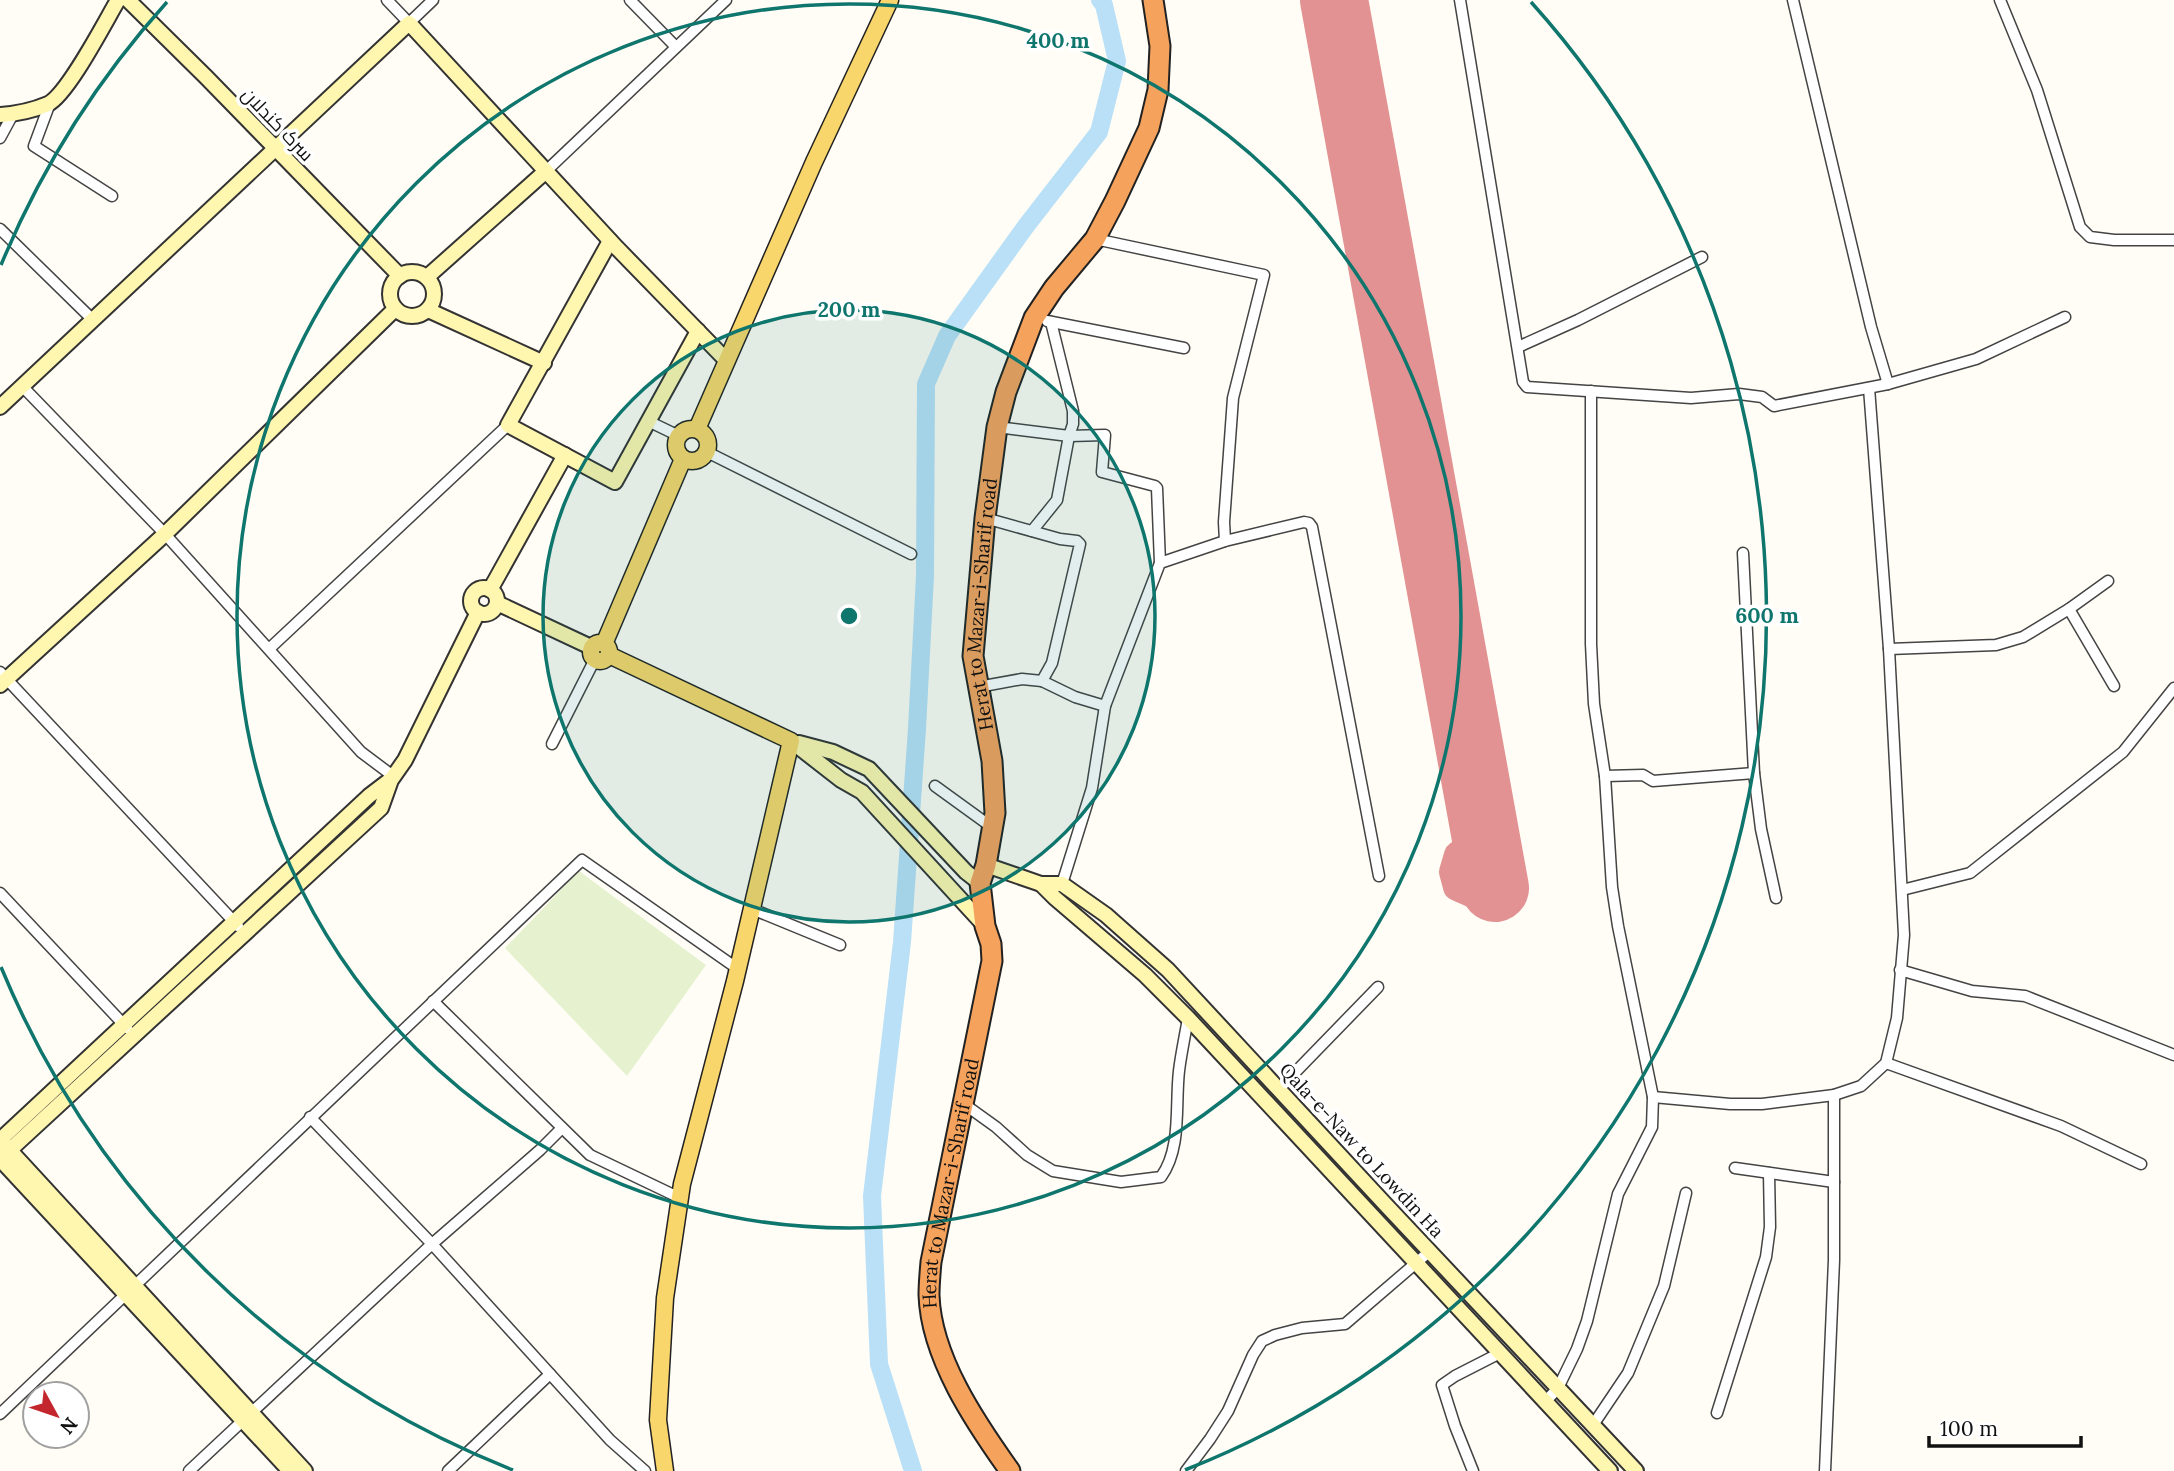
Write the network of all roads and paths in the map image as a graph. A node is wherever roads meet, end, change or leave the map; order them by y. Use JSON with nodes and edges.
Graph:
{"nodes":[{"id":1,"x":118,"y":0,"type":"edge"},
{"id":2,"x":128,"y":0,"type":"edge"},
{"id":3,"x":387,"y":0,"type":"edge"},
{"id":4,"x":433,"y":0,"type":"edge"},
{"id":5,"x":630,"y":0,"type":"edge"},
{"id":6,"x":726,"y":0,"type":"edge"},
{"id":7,"x":890,"y":0,"type":"edge"},
{"id":8,"x":1153,"y":0,"type":"edge"},
{"id":9,"x":1460,"y":0,"type":"edge"},
{"id":10,"x":1793,"y":0,"type":"edge"},
{"id":11,"x":2000,"y":0,"type":"edge"},
{"id":12,"x":409,"y":23,"type":"junction"},
{"id":13,"x":676,"y":47,"type":"junction"},
{"id":14,"x":50,"y":103,"type":"junction"},
{"id":15,"x":6,"y":114,"type":"edge"},
{"id":16,"x":0,"y":138,"type":"edge"},
{"id":17,"x":275,"y":149,"type":"junction"},
{"id":18,"x":546,"y":170,"type":"junction"},
{"id":19,"x":112,"y":196,"type":"dead end"},
{"id":20,"x":0,"y":229,"type":"edge"},
{"id":21,"x":1095,"y":239,"type":"junction"},
{"id":22,"x":2174,"y":240,"type":"edge"},
{"id":23,"x":610,"y":241,"type":"junction"},
{"id":24,"x":1702,"y":257,"type":"dead end"},
{"id":25,"x":400,"y":276,"type":"junction"},
{"id":26,"x":427,"y":277,"type":"junction"},
{"id":27,"x":396,"y":309,"type":"junction"},
{"id":28,"x":428,"y":310,"type":"junction"},
{"id":29,"x":2065,"y":317,"type":"dead end"},
{"id":30,"x":93,"y":320,"type":"junction"},
{"id":31,"x":1043,"y":320,"type":"junction"},
{"id":32,"x":698,"y":331,"type":"junction"},
{"id":33,"x":1518,"y":346,"type":"junction"},
{"id":34,"x":1184,"y":348,"type":"dead end"},
{"id":35,"x":727,"y":361,"type":"junction"},
{"id":36,"x":544,"y":363,"type":"junction"},
{"id":37,"x":1888,"y":384,"type":"junction"},
{"id":38,"x":22,"y":386,"type":"junction"},
{"id":39,"x":1869,"y":388,"type":"junction"},
{"id":40,"x":1591,"y":391,"type":"junction"},
{"id":41,"x":0,"y":407,"type":"edge"},
{"id":42,"x":648,"y":421,"type":"junction"},
{"id":43,"x":508,"y":425,"type":"junction"},
{"id":44,"x":998,"y":427,"type":"junction"},
{"id":45,"x":698,"y":429,"type":"junction"},
{"id":46,"x":678,"y":436,"type":"junction"},
{"id":47,"x":1069,"y":436,"type":"junction"},
{"id":48,"x":707,"y":452,"type":"junction"},
{"id":49,"x":565,"y":455,"type":"junction"},
{"id":50,"x":683,"y":459,"type":"junction"},
{"id":51,"x":985,"y":517,"type":"junction"},
{"id":52,"x":1032,"y":531,"type":"junction"},
{"id":53,"x":165,"y":534,"type":"junction"},
{"id":54,"x":1225,"y":541,"type":"junction"},
{"id":55,"x":1743,"y":552,"type":"dead end"},
{"id":56,"x":911,"y":554,"type":"dead end"},
{"id":57,"x":1160,"y":564,"type":"junction"},
{"id":58,"x":2108,"y":581,"type":"dead end"},
{"id":59,"x":489,"y":590,"type":"junction"},
{"id":60,"x":497,"y":603,"type":"junction"},
{"id":61,"x":2069,"y":609,"type":"junction"},
{"id":62,"x":478,"y":612,"type":"junction"},
{"id":63,"x":269,"y":649,"type":"junction"},
{"id":64,"x":1889,"y":649,"type":"junction"},
{"id":65,"x":600,"y":652,"type":"junction"},
{"id":66,"x":2,"y":679,"type":"edge"},
{"id":67,"x":1042,"y":681,"type":"junction"},
{"id":68,"x":2114,"y":686,"type":"dead end"},
{"id":69,"x":978,"y":687,"type":"junction"},
{"id":70,"x":2174,"y":688,"type":"edge"},
{"id":71,"x":1105,"y":706,"type":"junction"},
{"id":72,"x":791,"y":741,"type":"junction"},
{"id":73,"x":552,"y":744,"type":"dead end"},
{"id":74,"x":1754,"y":773,"type":"junction"},
{"id":75,"x":1605,"y":776,"type":"junction"},
{"id":76,"x":392,"y":778,"type":"junction"},
{"id":77,"x":935,"y":786,"type":"dead end"},
{"id":78,"x":993,"y":828,"type":"junction"},
{"id":79,"x":298,"y":864,"type":"junction"},
{"id":80,"x":983,"y":874,"type":"junction"},
{"id":81,"x":309,"y":876,"type":"junction"},
{"id":82,"x":1379,"y":876,"type":"dead end"},
{"id":83,"x":1041,"y":884,"type":"junction"},
{"id":84,"x":1062,"y":884,"type":"junction"},
{"id":85,"x":1902,"y":890,"type":"junction"},
{"id":86,"x":0,"y":893,"type":"edge"},
{"id":87,"x":1776,"y":898,"type":"dead end"},
{"id":88,"x":752,"y":909,"type":"junction"},
{"id":89,"x":235,"y":923,"type":"junction"},
{"id":90,"x":985,"y":926,"type":"junction"},
{"id":91,"x":246,"y":935,"type":"junction"},
{"id":92,"x":840,"y":944,"type":"dead end"},
{"id":93,"x":738,"y":969,"type":"junction"},
{"id":94,"x":1900,"y":970,"type":"junction"},
{"id":95,"x":1378,"y":987,"type":"dead end"},
{"id":96,"x":433,"y":1001,"type":"junction"},
{"id":97,"x":1188,"y":1018,"type":"junction"},
{"id":98,"x":129,"y":1030,"type":"junction"},
{"id":99,"x":1246,"y":1054,"type":"junction"},
{"id":100,"x":2174,"y":1055,"type":"edge"},
{"id":101,"x":1886,"y":1063,"type":"junction"},
{"id":102,"x":1233,"y":1065,"type":"junction"},
{"id":103,"x":1279,"y":1090,"type":"junction"},
{"id":104,"x":1834,"y":1095,"type":"junction"},
{"id":105,"x":1653,"y":1097,"type":"junction"},
{"id":106,"x":964,"y":1104,"type":"junction"},
{"id":107,"x":310,"y":1117,"type":"junction"},
{"id":108,"x":562,"y":1128,"type":"junction"},
{"id":109,"x":2,"y":1148,"type":"edge"},
{"id":110,"x":2141,"y":1164,"type":"dead end"},
{"id":111,"x":1735,"y":1168,"type":"dead end"},
{"id":112,"x":1769,"y":1173,"type":"junction"},
{"id":113,"x":1834,"y":1182,"type":"junction"},
{"id":114,"x":1686,"y":1193,"type":"dead end"},
{"id":115,"x":680,"y":1198,"type":"junction"},
{"id":116,"x":432,"y":1244,"type":"junction"},
{"id":117,"x":1430,"y":1251,"type":"junction"},
{"id":118,"x":1416,"y":1262,"type":"junction"},
{"id":119,"x":129,"y":1291,"type":"junction"},
{"id":120,"x":1500,"y":1353,"type":"junction"},
{"id":121,"x":550,"y":1374,"type":"junction"},
{"id":122,"x":1558,"y":1388,"type":"junction"},
{"id":123,"x":1546,"y":1401,"type":"junction"},
{"id":124,"x":1717,"y":1413,"type":"dead end"},
{"id":125,"x":0,"y":1414,"type":"edge"},
{"id":126,"x":247,"y":1417,"type":"junction"},
{"id":127,"x":1593,"y":1425,"type":"junction"},
{"id":128,"x":189,"y":1471,"type":"edge"},
{"id":129,"x":290,"y":1471,"type":"edge"},
{"id":130,"x":305,"y":1471,"type":"edge"},
{"id":131,"x":448,"y":1471,"type":"edge"},
{"id":132,"x":645,"y":1471,"type":"edge"},
{"id":133,"x":665,"y":1471,"type":"edge"},
{"id":134,"x":1010,"y":1471,"type":"edge"},
{"id":135,"x":1186,"y":1471,"type":"edge"},
{"id":136,"x":1473,"y":1471,"type":"edge"},
{"id":137,"x":1610,"y":1471,"type":"edge"},
{"id":138,"x":1636,"y":1471,"type":"edge"},
{"id":139,"x":1825,"y":1471,"type":"edge"}],
"edges":[{"from":1,"to":14,"type":"street"},
{"from":2,"to":17,"type":"street","name":"سرک کندلان"},
{"from":3,"to":12,"type":"street"},
{"from":4,"to":12,"type":"street"},
{"from":5,"to":13,"type":"street"},
{"from":6,"to":13,"type":"street"},
{"from":7,"to":35,"type":"main road"},
{"from":8,"to":21,"type":"highway","name":"Herat to Mazar-i-Sharif road"},
{"from":9,"to":33,"type":"street"},
{"from":10,"to":37,"type":"street"},
{"from":11,"to":22,"type":"street"},
{"from":12,"to":17,"type":"street"},
{"from":12,"to":18,"type":"street"},
{"from":13,"to":18,"type":"street"},
{"from":14,"to":15,"type":"street"},
{"from":14,"to":19,"type":"street"},
{"from":15,"to":16,"type":"street"},
{"from":17,"to":25,"type":"street","name":"سرک کندلان"},
{"from":17,"to":30,"type":"street"},
{"from":18,"to":23,"type":"street"},
{"from":18,"to":26,"type":"street"},
{"from":20,"to":30,"type":"street"},
{"from":21,"to":31,"type":"highway","name":"Herat to Mazar-i-Sharif road"},
{"from":21,"to":54,"type":"street"},
{"from":23,"to":32,"type":"street"},
{"from":23,"to":36,"type":"street"},
{"from":24,"to":33,"type":"street"},
{"from":25,"to":26,"type":"street"},
{"from":25,"to":27,"type":"street"},
{"from":26,"to":28,"type":"street"},
{"from":27,"to":28,"type":"street"},
{"from":27,"to":53,"type":"street"},
{"from":28,"to":36,"type":"street"},
{"from":29,"to":37,"type":"street"},
{"from":30,"to":38,"type":"street"},
{"from":31,"to":34,"type":"street"},
{"from":31,"to":44,"type":"highway","name":"Herat to Mazar-i-Sharif road"},
{"from":31,"to":47,"type":"street"},
{"from":32,"to":35,"type":"street"},
{"from":32,"to":42,"type":"street"},
{"from":33,"to":40,"type":"street"},
{"from":35,"to":45,"type":"main road"},
{"from":36,"to":43,"type":"street"},
{"from":37,"to":39,"type":"street"},
{"from":38,"to":41,"type":"street"},
{"from":38,"to":53,"type":"street"},
{"from":39,"to":40,"type":"street"},
{"from":39,"to":64,"type":"street"},
{"from":40,"to":75,"type":"street"},
{"from":42,"to":46,"type":"street"},
{"from":42,"to":49,"type":"street"},
{"from":43,"to":49,"type":"street"},
{"from":43,"to":63,"type":"street"},
{"from":44,"to":47,"type":"street"},
{"from":44,"to":51,"type":"highway","name":"Herat to Mazar-i-Sharif road"},
{"from":45,"to":46,"type":"main road"},
{"from":45,"to":48,"type":"main road"},
{"from":46,"to":50,"type":"main road"},
{"from":47,"to":52,"type":"street"},
{"from":47,"to":57,"type":"street"},
{"from":48,"to":50,"type":"main road"},
{"from":48,"to":56,"type":"street"},
{"from":49,"to":59,"type":"street"},
{"from":50,"to":65,"type":"main road"},
{"from":51,"to":52,"type":"street"},
{"from":51,"to":69,"type":"highway","name":"Herat to Mazar-i-Sharif road"},
{"from":52,"to":67,"type":"street"},
{"from":53,"to":63,"type":"street"},
{"from":53,"to":66,"type":"street"},
{"from":54,"to":57,"type":"street"},
{"from":54,"to":82,"type":"street"},
{"from":55,"to":74,"type":"street"},
{"from":57,"to":71,"type":"street"},
{"from":58,"to":61,"type":"street"},
{"from":59,"to":60,"type":"street"},
{"from":59,"to":62,"type":"street"},
{"from":60,"to":62,"type":"street"},
{"from":60,"to":65,"type":"street"},
{"from":61,"to":64,"type":"street"},
{"from":61,"to":68,"type":"street"},
{"from":62,"to":76,"type":"street"},
{"from":63,"to":76,"type":"street"},
{"from":64,"to":85,"type":"street"},
{"from":65,"to":72,"type":"main road"},
{"from":65,"to":73,"type":"street"},
{"from":66,"to":89,"type":"street"},
{"from":67,"to":69,"type":"street"},
{"from":67,"to":71,"type":"street"},
{"from":69,"to":78,"type":"highway","name":"Herat to Mazar-i-Sharif road"},
{"from":70,"to":85,"type":"street"},
{"from":71,"to":84,"type":"street"},
{"from":72,"to":80,"type":"street"},
{"from":72,"to":88,"type":"main road"},
{"from":72,"to":90,"type":"street"},
{"from":74,"to":75,"type":"street"},
{"from":74,"to":87,"type":"street"},
{"from":75,"to":105,"type":"street"},
{"from":76,"to":79,"type":"street"},
{"from":76,"to":81,"type":"street"},
{"from":77,"to":78,"type":"street"},
{"from":78,"to":80,"type":"highway","name":"Herat to Mazar-i-Sharif road"},
{"from":79,"to":81,"type":"street"},
{"from":79,"to":89,"type":"street"},
{"from":80,"to":83,"type":"street","name":"Qala-e-Naw to Lowdin Ha"},
{"from":80,"to":90,"type":"highway","name":"Herat to Mazar-i-Sharif road"},
{"from":81,"to":91,"type":"street"},
{"from":83,"to":84,"type":"street","name":"Qala-e-Naw to Lowdin Ha"},
{"from":83,"to":97,"type":"street","name":"Qala-e-Naw to Lowdin Ha"},
{"from":84,"to":99,"type":"street","name":"Qala-e-Naw to Lowdin Ha"},
{"from":85,"to":94,"type":"street"},
{"from":86,"to":98,"type":"street"},
{"from":88,"to":92,"type":"street"},
{"from":88,"to":93,"type":"main road"},
{"from":89,"to":91,"type":"street"},
{"from":89,"to":98,"type":"street"},
{"from":90,"to":106,"type":"highway","name":"Herat to Mazar-i-Sharif road"},
{"from":91,"to":98,"type":"street"},
{"from":93,"to":96,"type":"street"},
{"from":93,"to":115,"type":"main road"},
{"from":94,"to":100,"type":"street"},
{"from":94,"to":101,"type":"street"},
{"from":95,"to":103,"type":"street"},
{"from":96,"to":107,"type":"street"},
{"from":96,"to":108,"type":"street"},
{"from":97,"to":102,"type":"street","name":"Qala-e-Naw to Lowdin Ha"},
{"from":97,"to":106,"type":"street"},
{"from":98,"to":109,"type":"street"},
{"from":99,"to":102,"type":"street"},
{"from":99,"to":103,"type":"street","name":"Qala-e-Naw to Lowdin Ha"},
{"from":101,"to":104,"type":"street"},
{"from":101,"to":110,"type":"street"},
{"from":102,"to":118,"type":"street","name":"Qala-e-Naw to Lowdin Ha"},
{"from":103,"to":117,"type":"street","name":"Qala-e-Naw to Lowdin Ha"},
{"from":104,"to":105,"type":"street"},
{"from":104,"to":113,"type":"street"},
{"from":105,"to":122,"type":"street"},
{"from":106,"to":134,"type":"highway","name":"Herat to Mazar-i-Sharif road"},
{"from":107,"to":116,"type":"street"},
{"from":107,"to":119,"type":"street"},
{"from":108,"to":115,"type":"street"},
{"from":108,"to":116,"type":"street"},
{"from":109,"to":119,"type":"street"},
{"from":111,"to":112,"type":"street"},
{"from":112,"to":113,"type":"street"},
{"from":112,"to":124,"type":"street"},
{"from":113,"to":139,"type":"street"},
{"from":114,"to":127,"type":"street"},
{"from":115,"to":133,"type":"main road"},
{"from":116,"to":121,"type":"street"},
{"from":116,"to":126,"type":"street"},
{"from":117,"to":118,"type":"street"},
{"from":117,"to":122,"type":"street","name":"Qala-e-Naw to Lowdin Ha"},
{"from":118,"to":120,"type":"street","name":"Qala-e-Naw to Lowdin Ha"},
{"from":118,"to":135,"type":"street"},
{"from":119,"to":125,"type":"street"},
{"from":119,"to":126,"type":"street"},
{"from":120,"to":123,"type":"street","name":"Qala-e-Naw to Lowdin Ha"},
{"from":120,"to":136,"type":"street"},
{"from":121,"to":131,"type":"street"},
{"from":121,"to":132,"type":"street"},
{"from":122,"to":123,"type":"street"},
{"from":122,"to":127,"type":"street","name":"Qala-e-Naw to Lowdin Ha"},
{"from":123,"to":137,"type":"street","name":"Qala-e-Naw to Lowdin Ha"},
{"from":126,"to":128,"type":"street"},
{"from":126,"to":129,"type":"street"},
{"from":126,"to":130,"type":"street"},
{"from":127,"to":138,"type":"street","name":"Qala-e-Naw to Lowdin Ha"}]}
